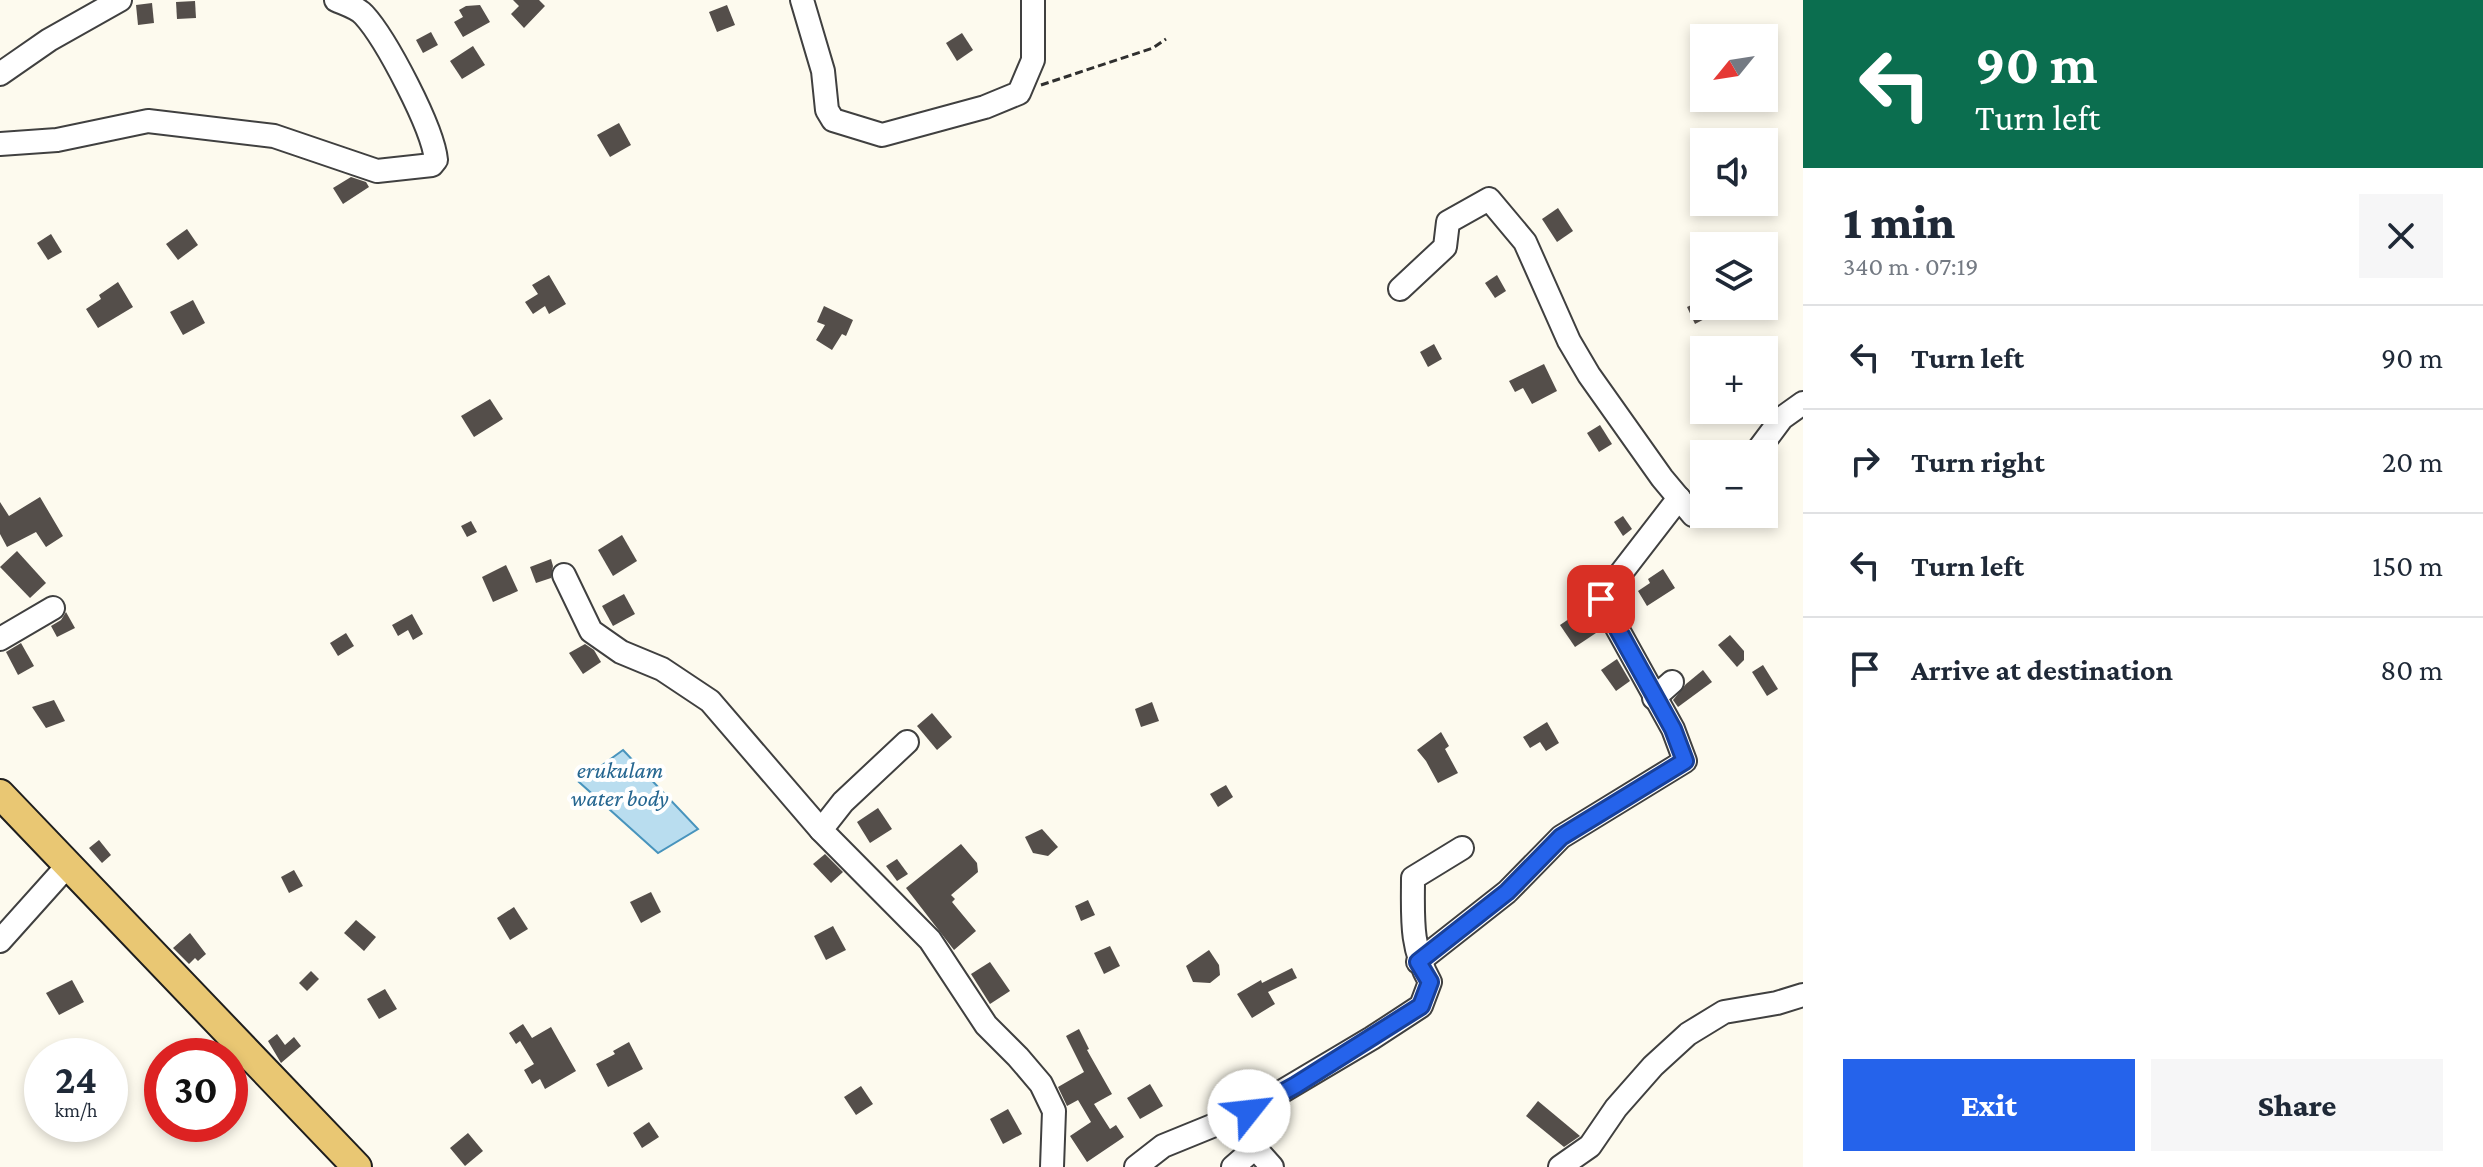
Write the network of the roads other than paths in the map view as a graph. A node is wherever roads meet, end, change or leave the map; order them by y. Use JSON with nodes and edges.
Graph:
{"nodes":[{"id":1,"x":120,"y":0,"type":"edge"},
{"id":2,"x":336,"y":0,"type":"edge"},
{"id":3,"x":802,"y":0,"type":"edge"},
{"id":4,"x":1033,"y":0,"type":"edge"},
{"id":5,"x":0,"y":74,"type":"edge"},
{"id":6,"x":0,"y":144,"type":"edge"},
{"id":7,"x":1400,"y":289,"type":"dead end"},
{"id":8,"x":1803,"y":403,"type":"edge"},
{"id":9,"x":1766,"y":440,"type":"edge"},
{"id":10,"x":1679,"y":498,"type":"junction"},
{"id":11,"x":1690,"y":511,"type":"edge"},
{"id":12,"x":564,"y":575,"type":"dead end"},
{"id":13,"x":53,"y":608,"type":"dead end"},
{"id":14,"x":0,"y":639,"type":"edge"},
{"id":15,"x":1672,"y":682,"type":"dead end"},
{"id":16,"x":1654,"y":698,"type":"junction"},
{"id":17,"x":907,"y":742,"type":"dead end"},
{"id":18,"x":0,"y":794,"type":"edge"},
{"id":19,"x":821,"y":830,"type":"junction"},
{"id":20,"x":1462,"y":848,"type":"dead end"},
{"id":21,"x":69,"y":864,"type":"junction"},
{"id":22,"x":0,"y":941,"type":"edge"},
{"id":23,"x":1418,"y":962,"type":"junction"},
{"id":24,"x":1803,"y":995,"type":"edge"},
{"id":25,"x":357,"y":1167,"type":"edge"},
{"id":26,"x":1052,"y":1167,"type":"edge"},
{"id":27,"x":1136,"y":1167,"type":"edge"},
{"id":28,"x":1233,"y":1167,"type":"edge"},
{"id":29,"x":1272,"y":1167,"type":"edge"},
{"id":30,"x":1560,"y":1167,"type":"edge"}],
"edges":[{"from":1,"to":5,"type":"street"},
{"from":2,"to":6,"type":"street"},
{"from":3,"to":4,"type":"street"},
{"from":7,"to":10,"type":"street"},
{"from":8,"to":9,"type":"street"},
{"from":10,"to":11,"type":"street"},
{"from":10,"to":16,"type":"street"},
{"from":12,"to":19,"type":"street"},
{"from":13,"to":14,"type":"street"},
{"from":15,"to":16,"type":"street"},
{"from":16,"to":23,"type":"street"},
{"from":17,"to":19,"type":"street"},
{"from":18,"to":21,"type":"main road"},
{"from":19,"to":26,"type":"street"},
{"from":20,"to":23,"type":"street"},
{"from":21,"to":22,"type":"street"},
{"from":21,"to":25,"type":"main road"},
{"from":23,"to":27,"type":"street"},
{"from":24,"to":30,"type":"street"},
{"from":28,"to":29,"type":"street"}]}
